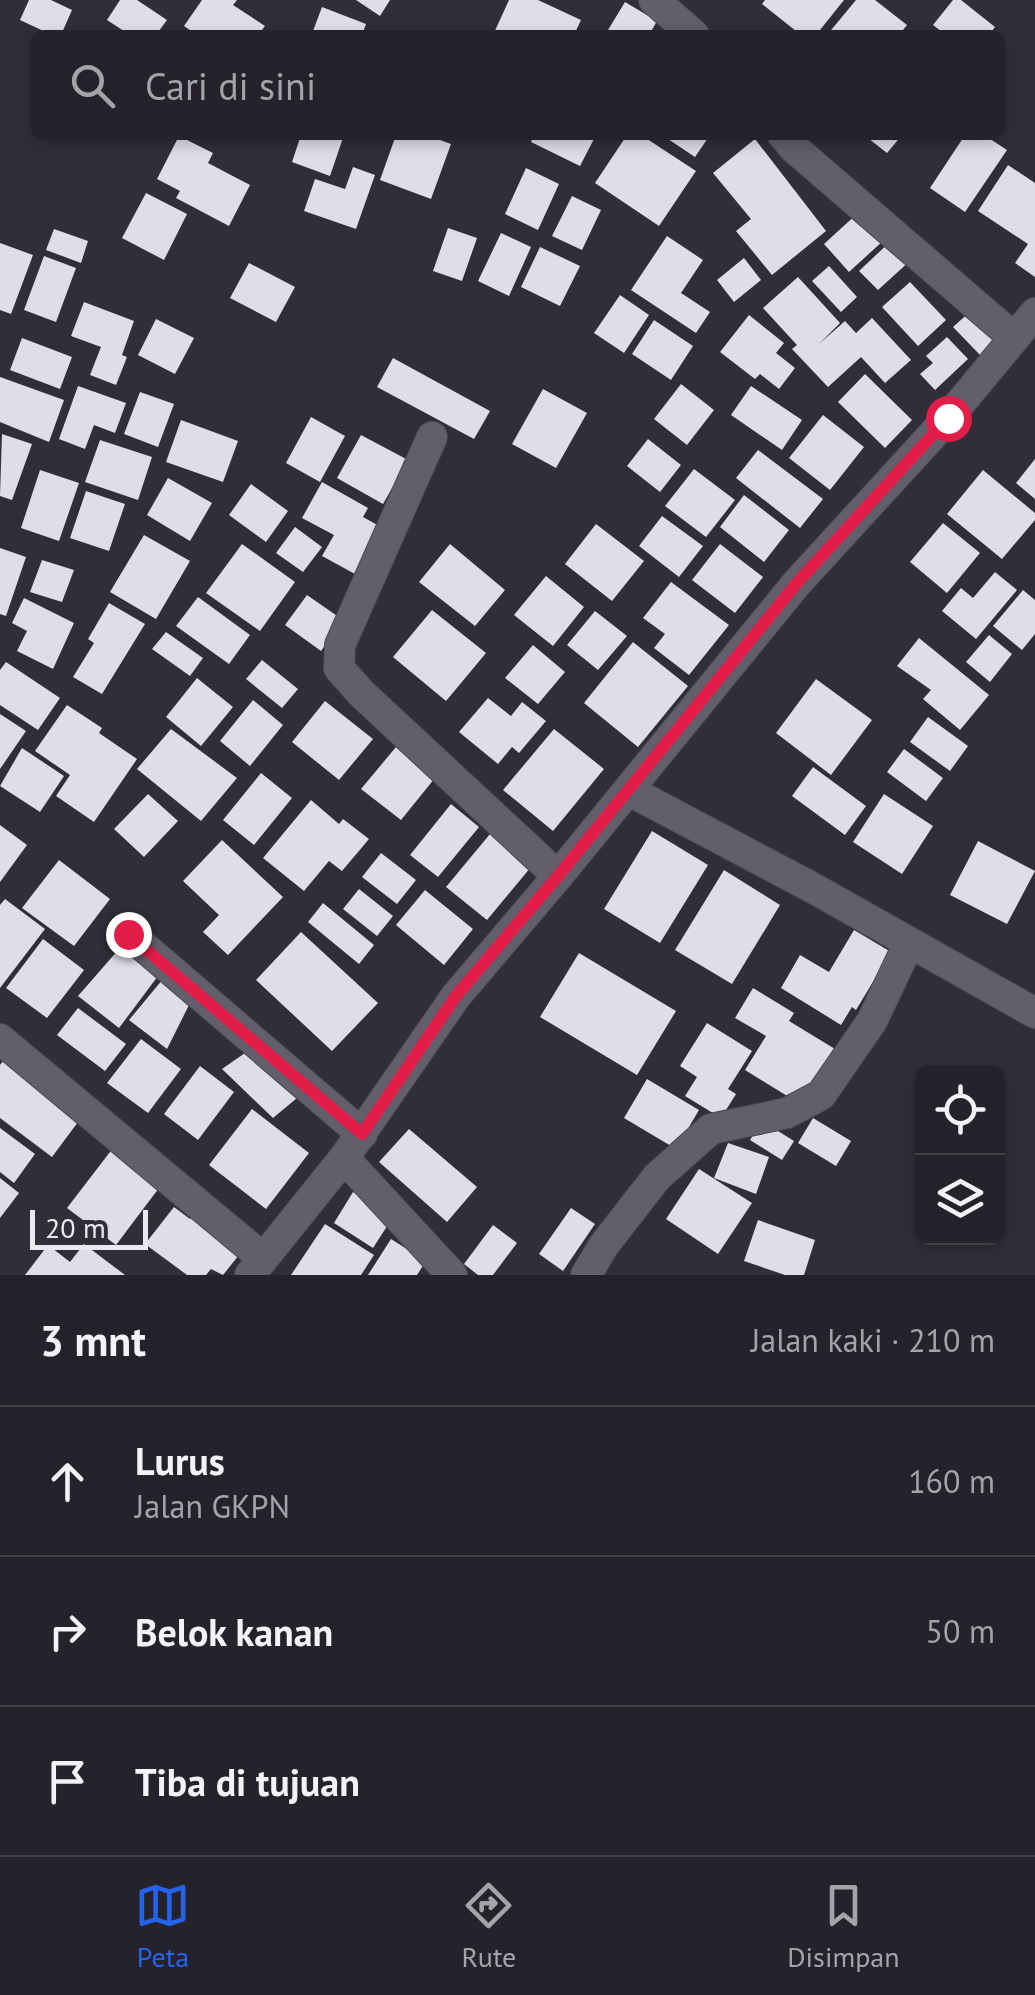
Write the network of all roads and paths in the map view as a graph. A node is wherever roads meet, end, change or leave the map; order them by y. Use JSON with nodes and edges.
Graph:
{"nodes":[{"id":1,"x":654,"y":0,"type":"edge"},
{"id":2,"x":688,"y":30,"type":"edge"},
{"id":3,"x":789,"y":140,"type":"edge"},
{"id":4,"x":1035,"y":313,"type":"edge"},
{"id":5,"x":1013,"y":337,"type":"junction"},
{"id":6,"x":432,"y":438,"type":"dead end"},
{"id":7,"x":628,"y":790,"type":"junction"},
{"id":8,"x":558,"y":876,"type":"junction"},
{"id":9,"x":128,"y":934,"type":"dead end"},
{"id":10,"x":909,"y":943,"type":"junction"},
{"id":11,"x":1035,"y":1013,"type":"edge"},
{"id":12,"x":0,"y":1040,"type":"edge"},
{"id":13,"x":353,"y":1146,"type":"junction"},
{"id":14,"x":256,"y":1266,"type":"edge"},
{"id":15,"x":452,"y":1275,"type":"edge"},
{"id":16,"x":586,"y":1275,"type":"edge"}],
"edges":[{"from":1,"to":2,"type":"street"},
{"from":3,"to":5,"type":"street"},
{"from":4,"to":5,"type":"street"},
{"from":5,"to":7,"type":"street"},
{"from":6,"to":8,"type":"street"},
{"from":7,"to":8,"type":"street"},
{"from":7,"to":10,"type":"street"},
{"from":8,"to":13,"type":"street"},
{"from":9,"to":13,"type":"street"},
{"from":10,"to":11,"type":"street"},
{"from":10,"to":16,"type":"street"},
{"from":12,"to":14,"type":"street"},
{"from":13,"to":14,"type":"street"},
{"from":13,"to":15,"type":"street"}]}
